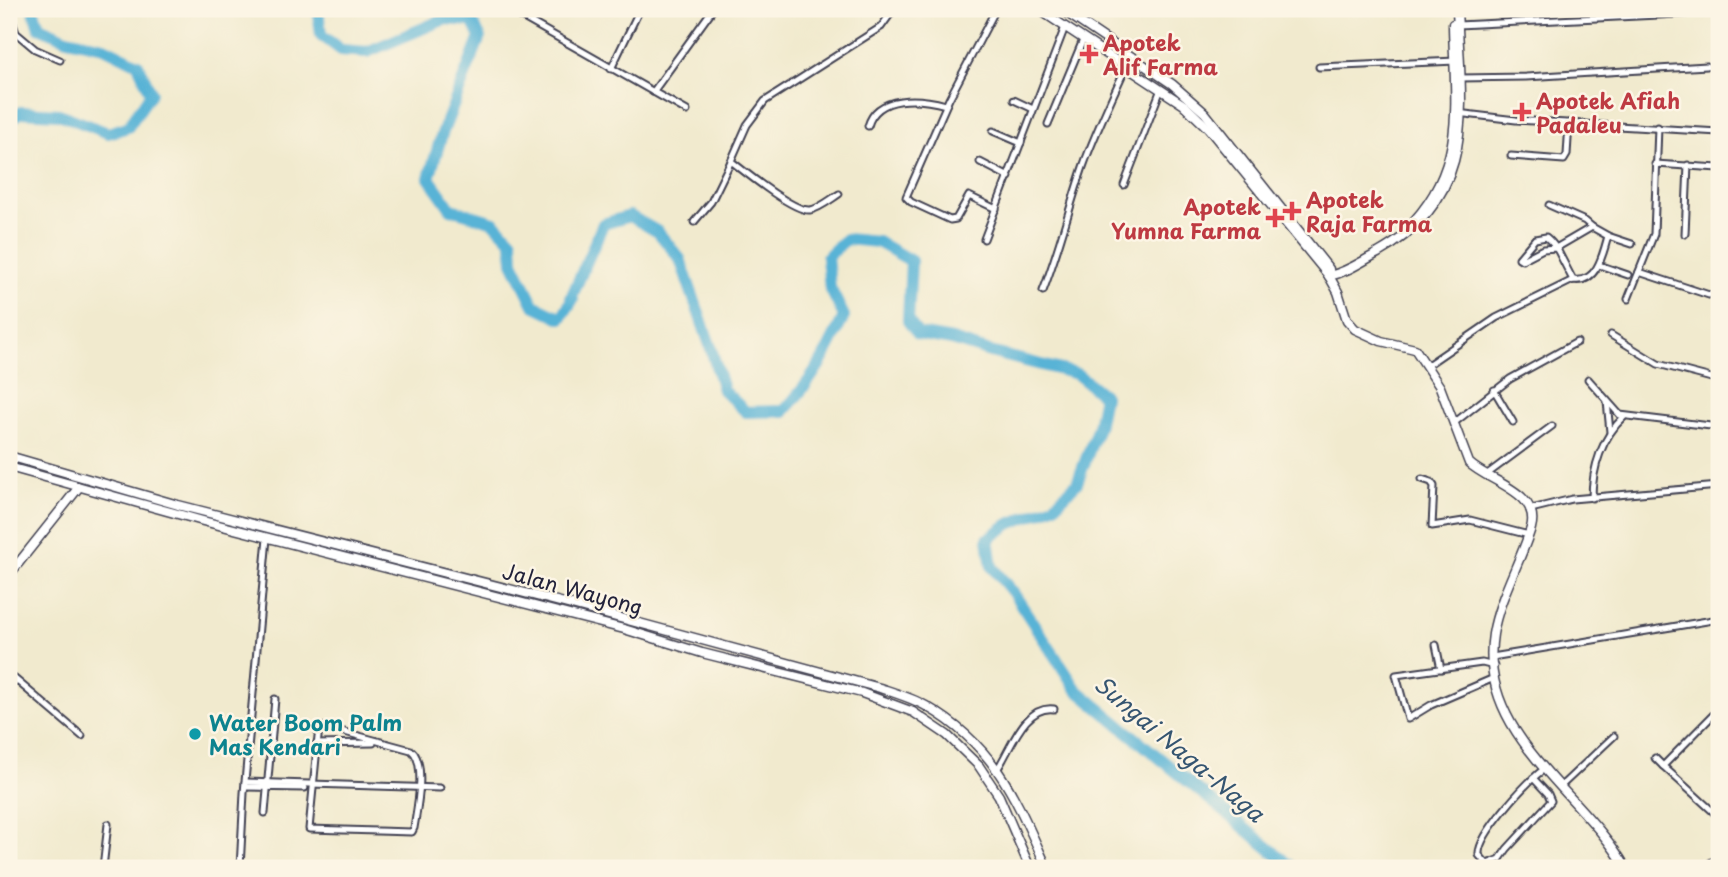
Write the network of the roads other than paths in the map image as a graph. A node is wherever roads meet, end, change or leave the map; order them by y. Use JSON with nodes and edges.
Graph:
{"nodes":[{"id":1,"x":516,"y":9,"type":"edge"},
{"id":2,"x":640,"y":9,"type":"edge"},
{"id":3,"x":713,"y":9,"type":"edge"},
{"id":4,"x":894,"y":9,"type":"edge"},
{"id":5,"x":996,"y":9,"type":"edge"},
{"id":6,"x":1038,"y":9,"type":"edge"},
{"id":7,"x":1061,"y":9,"type":"edge"},
{"id":8,"x":1455,"y":9,"type":"edge"},
{"id":9,"x":9,"y":10,"type":"edge"},
{"id":10,"x":1719,"y":12,"type":"edge"},
{"id":11,"x":1458,"y":26,"type":"junction"},
{"id":12,"x":1065,"y":27,"type":"junction"},
{"id":13,"x":1083,"y":40,"type":"junction"},
{"id":14,"x":60,"y":60,"type":"dead end"},
{"id":15,"x":1456,"y":61,"type":"junction"},
{"id":16,"x":1707,"y":66,"type":"dead end"},
{"id":17,"x":1126,"y":67,"type":"junction"},
{"id":18,"x":1319,"y":67,"type":"dead end"},
{"id":19,"x":611,"y":69,"type":"junction"},
{"id":20,"x":1460,"y":78,"type":"junction"},
{"id":21,"x":1161,"y":89,"type":"junction"},
{"id":22,"x":653,"y":93,"type":"junction"},
{"id":23,"x":1014,"y":100,"type":"dead end"},
{"id":24,"x":946,"y":105,"type":"junction"},
{"id":25,"x":1033,"y":109,"type":"junction"},
{"id":26,"x":687,"y":111,"type":"dead end"},
{"id":27,"x":1457,"y":113,"type":"junction"},
{"id":28,"x":1569,"y":123,"type":"junction"},
{"id":29,"x":1048,"y":124,"type":"dead end"},
{"id":30,"x":869,"y":126,"type":"dead end"},
{"id":31,"x":1658,"y":127,"type":"junction"},
{"id":32,"x":993,"y":131,"type":"dead end"},
{"id":33,"x":1719,"y":132,"type":"edge"},
{"id":34,"x":1021,"y":143,"type":"junction"},
{"id":35,"x":1511,"y":156,"type":"dead end"},
{"id":36,"x":731,"y":161,"type":"junction"},
{"id":37,"x":980,"y":162,"type":"dead end"},
{"id":38,"x":1655,"y":164,"type":"junction"},
{"id":39,"x":1688,"y":165,"type":"junction"},
{"id":40,"x":1719,"y":168,"type":"edge"},
{"id":41,"x":1009,"y":177,"type":"junction"},
{"id":42,"x":1124,"y":185,"type":"dead end"},
{"id":43,"x":839,"y":194,"type":"dead end"},
{"id":44,"x":1549,"y":205,"type":"dead end"},
{"id":45,"x":1719,"y":206,"type":"edge"},
{"id":46,"x":996,"y":209,"type":"junction"},
{"id":47,"x":694,"y":222,"type":"dead end"},
{"id":48,"x":1592,"y":227,"type":"junction"},
{"id":49,"x":1685,"y":234,"type":"dead end"},
{"id":50,"x":1608,"y":236,"type":"junction"},
{"id":51,"x":984,"y":239,"type":"dead end"},
{"id":52,"x":1717,"y":241,"type":"dead end"},
{"id":53,"x":1632,"y":244,"type":"dead end"},
{"id":54,"x":1556,"y":248,"type":"junction"},
{"id":55,"x":1599,"y":265,"type":"junction"},
{"id":56,"x":1639,"y":272,"type":"junction"},
{"id":57,"x":1628,"y":275,"type":"dead end"},
{"id":58,"x":1329,"y":276,"type":"junction"},
{"id":59,"x":1573,"y":280,"type":"junction"},
{"id":60,"x":1043,"y":291,"type":"dead end"},
{"id":61,"x":1709,"y":295,"type":"dead end"},
{"id":62,"x":1628,"y":299,"type":"dead end"},
{"id":63,"x":1611,"y":335,"type":"dead end"},
{"id":64,"x":1577,"y":342,"type":"dead end"},
{"id":65,"x":1426,"y":366,"type":"junction"},
{"id":66,"x":1588,"y":379,"type":"dead end"},
{"id":67,"x":1719,"y":380,"type":"edge"},
{"id":68,"x":1494,"y":390,"type":"junction"},
{"id":69,"x":1607,"y":401,"type":"junction"},
{"id":70,"x":1624,"y":416,"type":"junction"},
{"id":71,"x":1513,"y":422,"type":"dead end"},
{"id":72,"x":1454,"y":423,"type":"junction"},
{"id":73,"x":1552,"y":426,"type":"dead end"},
{"id":74,"x":1719,"y":427,"type":"edge"},
{"id":75,"x":1611,"y":432,"type":"junction"},
{"id":76,"x":9,"y":456,"type":"edge"},
{"id":77,"x":9,"y":467,"type":"edge"},
{"id":78,"x":1486,"y":475,"type":"junction"},
{"id":79,"x":1422,"y":479,"type":"dead end"},
{"id":80,"x":1719,"y":486,"type":"edge"},
{"id":81,"x":79,"y":487,"type":"junction"},
{"id":82,"x":1592,"y":498,"type":"junction"},
{"id":83,"x":1531,"y":509,"type":"junction"},
{"id":84,"x":1529,"y":535,"type":"junction"},
{"id":85,"x":267,"y":538,"type":"junction"},
{"id":86,"x":9,"y":575,"type":"edge"},
{"id":87,"x":1719,"y":619,"type":"edge"},
{"id":88,"x":1436,"y":645,"type":"dead end"},
{"id":89,"x":1493,"y":661,"type":"junction"},
{"id":90,"x":1441,"y":669,"type":"junction"},
{"id":91,"x":9,"y":674,"type":"edge"},
{"id":92,"x":1494,"y":678,"type":"junction"},
{"id":93,"x":275,"y":699,"type":"dead end"},
{"id":94,"x":1054,"y":709,"type":"dead end"},
{"id":95,"x":1719,"y":709,"type":"edge"},
{"id":96,"x":82,"y":736,"type":"dead end"},
{"id":97,"x":1614,"y":736,"type":"dead end"},
{"id":98,"x":379,"y":743,"type":"junction"},
{"id":99,"x":317,"y":744,"type":"junction"},
{"id":100,"x":1655,"y":758,"type":"dead end"},
{"id":101,"x":1663,"y":766,"type":"junction"},
{"id":102,"x":998,"y":768,"type":"junction"},
{"id":103,"x":1544,"y":769,"type":"junction"},
{"id":104,"x":1532,"y":778,"type":"junction"},
{"id":105,"x":245,"y":785,"type":"junction"},
{"id":106,"x":268,"y":785,"type":"junction"},
{"id":107,"x":312,"y":786,"type":"junction"},
{"id":108,"x":440,"y":788,"type":"dead end"},
{"id":109,"x":1560,"y":788,"type":"junction"},
{"id":110,"x":419,"y":789,"type":"junction"},
{"id":111,"x":265,"y":813,"type":"dead end"},
{"id":112,"x":1719,"y":817,"type":"edge"},
{"id":113,"x":108,"y":824,"type":"dead end"},
{"id":114,"x":1719,"y":857,"type":"edge"},
{"id":115,"x":1621,"y":859,"type":"junction"},
{"id":116,"x":103,"y":868,"type":"edge"},
{"id":117,"x":240,"y":868,"type":"edge"},
{"id":118,"x":1030,"y":868,"type":"edge"},
{"id":119,"x":1047,"y":868,"type":"edge"},
{"id":120,"x":1606,"y":868,"type":"edge"},
{"id":121,"x":1626,"y":868,"type":"edge"},
{"id":122,"x":1703,"y":868,"type":"edge"}],
"edges":[{"from":1,"to":19,"type":"street"},
{"from":2,"to":19,"type":"street"},
{"from":3,"to":22,"type":"street"},
{"from":4,"to":36,"type":"street"},
{"from":5,"to":24,"type":"street"},
{"from":6,"to":12,"type":"main road"},
{"from":7,"to":58,"type":"main road"},
{"from":8,"to":11,"type":"main road"},
{"from":8,"to":15,"type":"main road"},
{"from":9,"to":14,"type":"street"},
{"from":10,"to":11,"type":"street"},
{"from":11,"to":15,"type":"main road"},
{"from":12,"to":13,"type":"main road"},
{"from":12,"to":25,"type":"street"},
{"from":13,"to":17,"type":"main road"},
{"from":13,"to":29,"type":"street"},
{"from":15,"to":18,"type":"street"},
{"from":15,"to":20,"type":"main road"},
{"from":15,"to":27,"type":"main road"},
{"from":16,"to":20,"type":"street"},
{"from":17,"to":21,"type":"main road"},
{"from":17,"to":60,"type":"street"},
{"from":19,"to":22,"type":"street"},
{"from":20,"to":27,"type":"main road"},
{"from":21,"to":42,"type":"street"},
{"from":21,"to":58,"type":"main road"},
{"from":22,"to":26,"type":"street"},
{"from":23,"to":25,"type":"street"},
{"from":24,"to":30,"type":"street"},
{"from":24,"to":46,"type":"street"},
{"from":25,"to":34,"type":"street"},
{"from":27,"to":28,"type":"street"},
{"from":27,"to":58,"type":"main road"},
{"from":28,"to":31,"type":"street"},
{"from":28,"to":35,"type":"street"},
{"from":31,"to":33,"type":"street"},
{"from":31,"to":38,"type":"street"},
{"from":32,"to":34,"type":"street"},
{"from":34,"to":41,"type":"street"},
{"from":36,"to":43,"type":"street"},
{"from":36,"to":47,"type":"street"},
{"from":37,"to":41,"type":"street"},
{"from":38,"to":39,"type":"street"},
{"from":38,"to":56,"type":"street"},
{"from":39,"to":40,"type":"street"},
{"from":39,"to":49,"type":"street"},
{"from":41,"to":46,"type":"street"},
{"from":44,"to":48,"type":"street"},
{"from":45,"to":52,"type":"street"},
{"from":46,"to":51,"type":"street"},
{"from":48,"to":50,"type":"street"},
{"from":48,"to":54,"type":"street"},
{"from":50,"to":53,"type":"street"},
{"from":50,"to":55,"type":"street"},
{"from":54,"to":54,"type":"street"},
{"from":54,"to":59,"type":"street"},
{"from":55,"to":57,"type":"street"},
{"from":55,"to":59,"type":"street"},
{"from":56,"to":61,"type":"street"},
{"from":56,"to":62,"type":"street"},
{"from":58,"to":65,"type":"main road"},
{"from":59,"to":65,"type":"street"},
{"from":63,"to":67,"type":"street"},
{"from":64,"to":68,"type":"street"},
{"from":65,"to":72,"type":"main road"},
{"from":66,"to":69,"type":"street"},
{"from":68,"to":71,"type":"street"},
{"from":68,"to":72,"type":"street"},
{"from":69,"to":70,"type":"street"},
{"from":69,"to":75,"type":"street"},
{"from":70,"to":74,"type":"street"},
{"from":70,"to":75,"type":"street"},
{"from":72,"to":78,"type":"main road"},
{"from":73,"to":78,"type":"street"},
{"from":75,"to":82,"type":"street"},
{"from":76,"to":102,"type":"main road","name":"Jalan Wayong"},
{"from":77,"to":81,"type":"main road","name":"Jalan Wayong"},
{"from":78,"to":83,"type":"main road"},
{"from":79,"to":84,"type":"street"},
{"from":80,"to":82,"type":"street"},
{"from":81,"to":85,"type":"main road","name":"Jalan Wayong"},
{"from":81,"to":86,"type":"main road"},
{"from":82,"to":83,"type":"street"},
{"from":83,"to":84,"type":"main road"},
{"from":84,"to":89,"type":"main road"},
{"from":85,"to":105,"type":"street"},
{"from":85,"to":118,"type":"main road","name":"Jalan Wayong"},
{"from":87,"to":89,"type":"street"},
{"from":88,"to":90,"type":"street"},
{"from":89,"to":90,"type":"street"},
{"from":89,"to":92,"type":"main road"},
{"from":90,"to":92,"type":"street"},
{"from":91,"to":96,"type":"street"},
{"from":92,"to":103,"type":"main road"},
{"from":93,"to":106,"type":"street"},
{"from":94,"to":102,"type":"street"},
{"from":95,"to":101,"type":"street"},
{"from":97,"to":109,"type":"street"},
{"from":98,"to":99,"type":"street"},
{"from":98,"to":99,"type":"street"},
{"from":98,"to":110,"type":"street"},
{"from":99,"to":107,"type":"street"},
{"from":100,"to":101,"type":"street"},
{"from":101,"to":112,"type":"street"},
{"from":102,"to":119,"type":"main road","name":"Jalan Wayong"},
{"from":103,"to":104,"type":"street"},
{"from":103,"to":109,"type":"main road"},
{"from":104,"to":104,"type":"street"},
{"from":105,"to":106,"type":"street"},
{"from":105,"to":117,"type":"street"},
{"from":106,"to":107,"type":"street"},
{"from":106,"to":111,"type":"street"},
{"from":107,"to":110,"type":"street"},
{"from":107,"to":110,"type":"street"},
{"from":108,"to":110,"type":"street"},
{"from":109,"to":115,"type":"main road"},
{"from":113,"to":116,"type":"street"},
{"from":114,"to":122,"type":"street"},
{"from":115,"to":120,"type":"street"},
{"from":115,"to":121,"type":"main road"}]}
